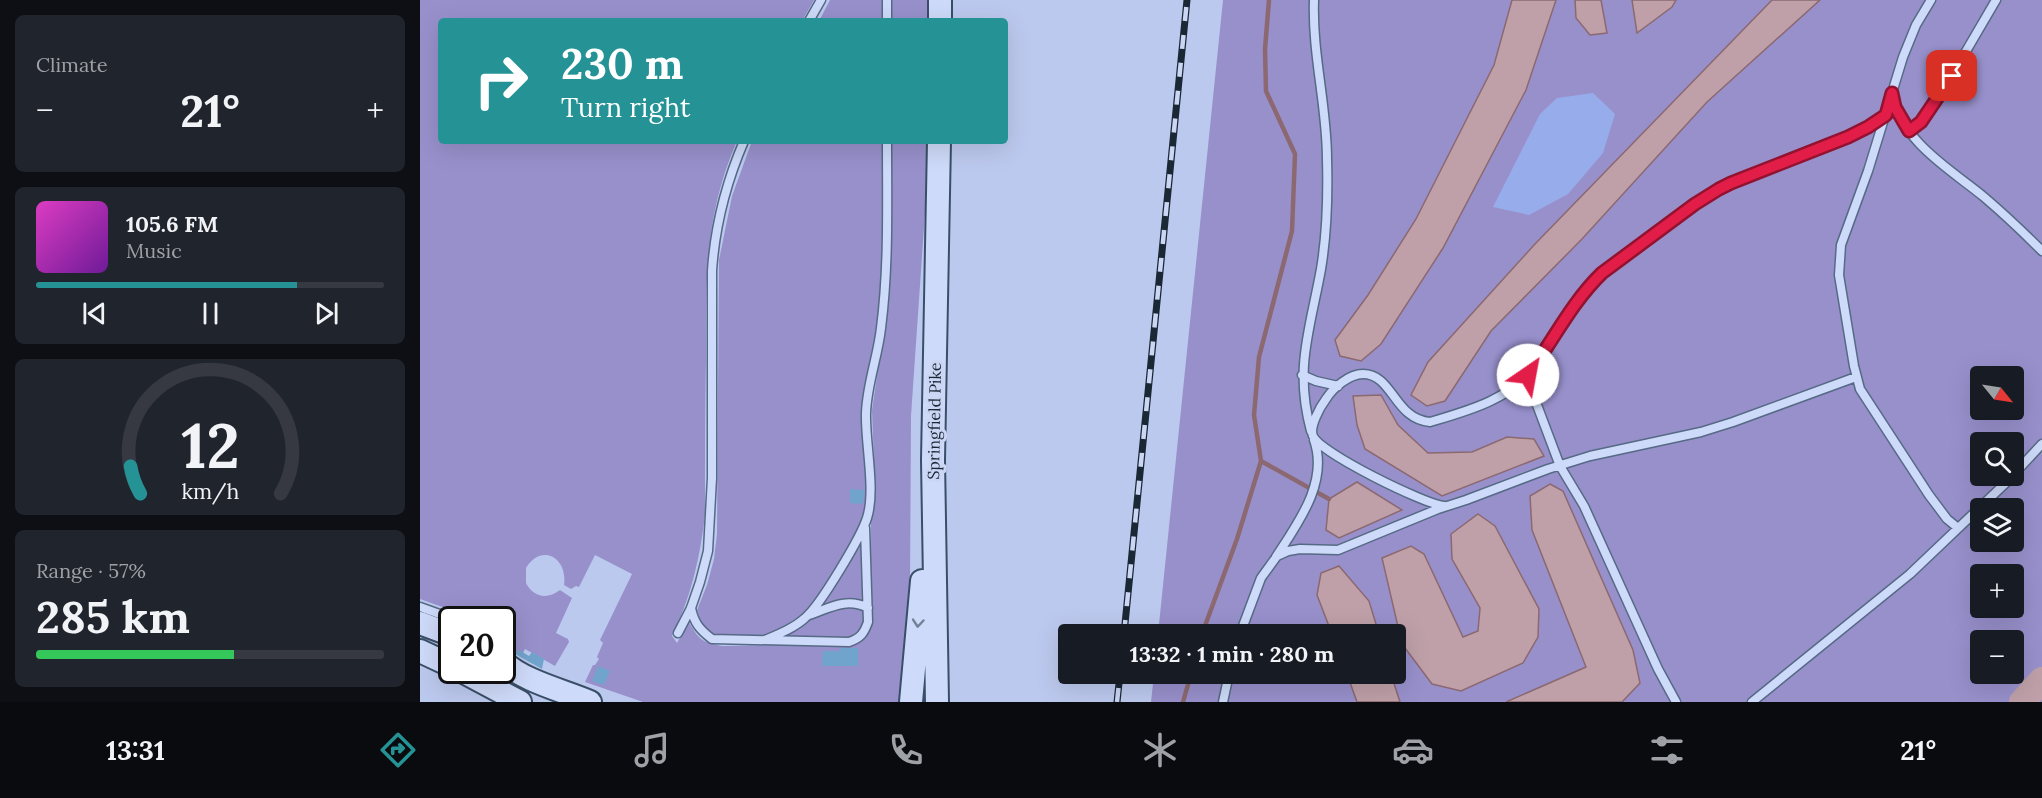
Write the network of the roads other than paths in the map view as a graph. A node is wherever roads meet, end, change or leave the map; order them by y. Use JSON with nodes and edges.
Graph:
{"nodes":[{"id":1,"x":821,"y":0,"type":"edge"},
{"id":2,"x":887,"y":0,"type":"edge"},
{"id":3,"x":940,"y":0,"type":"edge"},
{"id":4,"x":1314,"y":0,"type":"edge"},
{"id":5,"x":1931,"y":0,"type":"edge"},
{"id":6,"x":1996,"y":0,"type":"edge"},
{"id":7,"x":811,"y":18,"type":"edge"},
{"id":8,"x":887,"y":18,"type":"edge"},
{"id":9,"x":940,"y":18,"type":"edge"},
{"id":10,"x":1892,"y":93,"type":"junction"},
{"id":11,"x":1886,"y":115,"type":"junction"},
{"id":12,"x":1909,"y":131,"type":"junction"},
{"id":13,"x":743,"y":144,"type":"edge"},
{"id":14,"x":887,"y":144,"type":"edge"},
{"id":15,"x":939,"y":144,"type":"edge"},
{"id":16,"x":2042,"y":251,"type":"edge"},
{"id":17,"x":1535,"y":365,"type":"junction"},
{"id":18,"x":1302,"y":375,"type":"junction"},
{"id":19,"x":1856,"y":377,"type":"junction"},
{"id":20,"x":1338,"y":386,"type":"junction"},
{"id":21,"x":1312,"y":435,"type":"junction"},
{"id":22,"x":2042,"y":444,"type":"edge"},
{"id":23,"x":933,"y":460,"type":"junction"},
{"id":24,"x":2024,"y":463,"type":"edge"},
{"id":25,"x":1560,"y":465,"type":"junction"},
{"id":26,"x":2002,"y":486,"type":"edge"},
{"id":27,"x":1446,"y":506,"type":"junction"},
{"id":28,"x":865,"y":524,"type":"junction"},
{"id":29,"x":1958,"y":528,"type":"junction"},
{"id":30,"x":1274,"y":559,"type":"junction"},
{"id":31,"x":420,"y":607,"type":"edge"},
{"id":32,"x":691,"y":608,"type":"junction"},
{"id":33,"x":868,"y":608,"type":"junction"},
{"id":34,"x":438,"y":614,"type":"edge"},
{"id":35,"x":809,"y":615,"type":"junction"},
{"id":36,"x":420,"y":623,"type":"edge"},
{"id":37,"x":1244,"y":624,"type":"edge"},
{"id":38,"x":438,"y":630,"type":"edge"},
{"id":39,"x":678,"y":633,"type":"dead end"},
{"id":40,"x":765,"y":640,"type":"junction"},
{"id":41,"x":420,"y":651,"type":"edge"},
{"id":42,"x":516,"y":658,"type":"edge"},
{"id":43,"x":438,"y":659,"type":"edge"},
{"id":44,"x":516,"y":669,"type":"edge"},
{"id":45,"x":495,"y":684,"type":"edge"},
{"id":46,"x":1227,"y":684,"type":"edge"},
{"id":47,"x":555,"y":691,"type":"junction"},
{"id":48,"x":520,"y":702,"type":"edge"},
{"id":49,"x":590,"y":702,"type":"edge"},
{"id":50,"x":912,"y":702,"type":"edge"},
{"id":51,"x":937,"y":702,"type":"edge"},
{"id":52,"x":1223,"y":702,"type":"edge"},
{"id":53,"x":1676,"y":702,"type":"edge"},
{"id":54,"x":1752,"y":702,"type":"edge"}],
"edges":[{"from":1,"to":7,"type":"lane"},
{"from":2,"to":8,"type":"lane"},
{"from":3,"to":9,"type":"main road"},
{"from":4,"to":18,"type":"lane"},
{"from":5,"to":10,"type":"lane"},
{"from":6,"to":12,"type":"lane"},
{"from":10,"to":11,"type":"lane"},
{"from":10,"to":12,"type":"lane"},
{"from":11,"to":17,"type":"lane"},
{"from":11,"to":19,"type":"lane"},
{"from":12,"to":16,"type":"lane"},
{"from":13,"to":32,"type":"lane"},
{"from":14,"to":28,"type":"lane"},
{"from":15,"to":23,"type":"main road","name":"Springfield Pike"},
{"from":17,"to":20,"type":"lane"},
{"from":17,"to":25,"type":"lane"},
{"from":18,"to":20,"type":"lane"},
{"from":18,"to":21,"type":"lane"},
{"from":19,"to":25,"type":"lane"},
{"from":19,"to":29,"type":"lane"},
{"from":20,"to":21,"type":"lane"},
{"from":21,"to":27,"type":"lane"},
{"from":21,"to":30,"type":"lane"},
{"from":22,"to":24,"type":"lane"},
{"from":23,"to":50,"type":"main road","one_way":true},
{"from":23,"to":51,"type":"main road","name":"Springfield Pike"},
{"from":25,"to":27,"type":"lane"},
{"from":25,"to":53,"type":"lane"},
{"from":26,"to":29,"type":"lane"},
{"from":27,"to":30,"type":"lane"},
{"from":28,"to":33,"type":"lane"},
{"from":28,"to":35,"type":"lane"},
{"from":29,"to":54,"type":"lane"},
{"from":30,"to":37,"type":"lane"},
{"from":31,"to":34,"type":"lane"},
{"from":32,"to":39,"type":"lane"},
{"from":32,"to":40,"type":"lane"},
{"from":33,"to":35,"type":"lane"},
{"from":33,"to":40,"type":"lane"},
{"from":35,"to":40,"type":"lane"},
{"from":36,"to":38,"type":"main road"},
{"from":41,"to":43,"type":"main road"},
{"from":42,"to":47,"type":"main road"},
{"from":44,"to":47,"type":"main road"},
{"from":45,"to":48,"type":"main road"},
{"from":46,"to":52,"type":"lane"},
{"from":47,"to":49,"type":"main road"}]}
